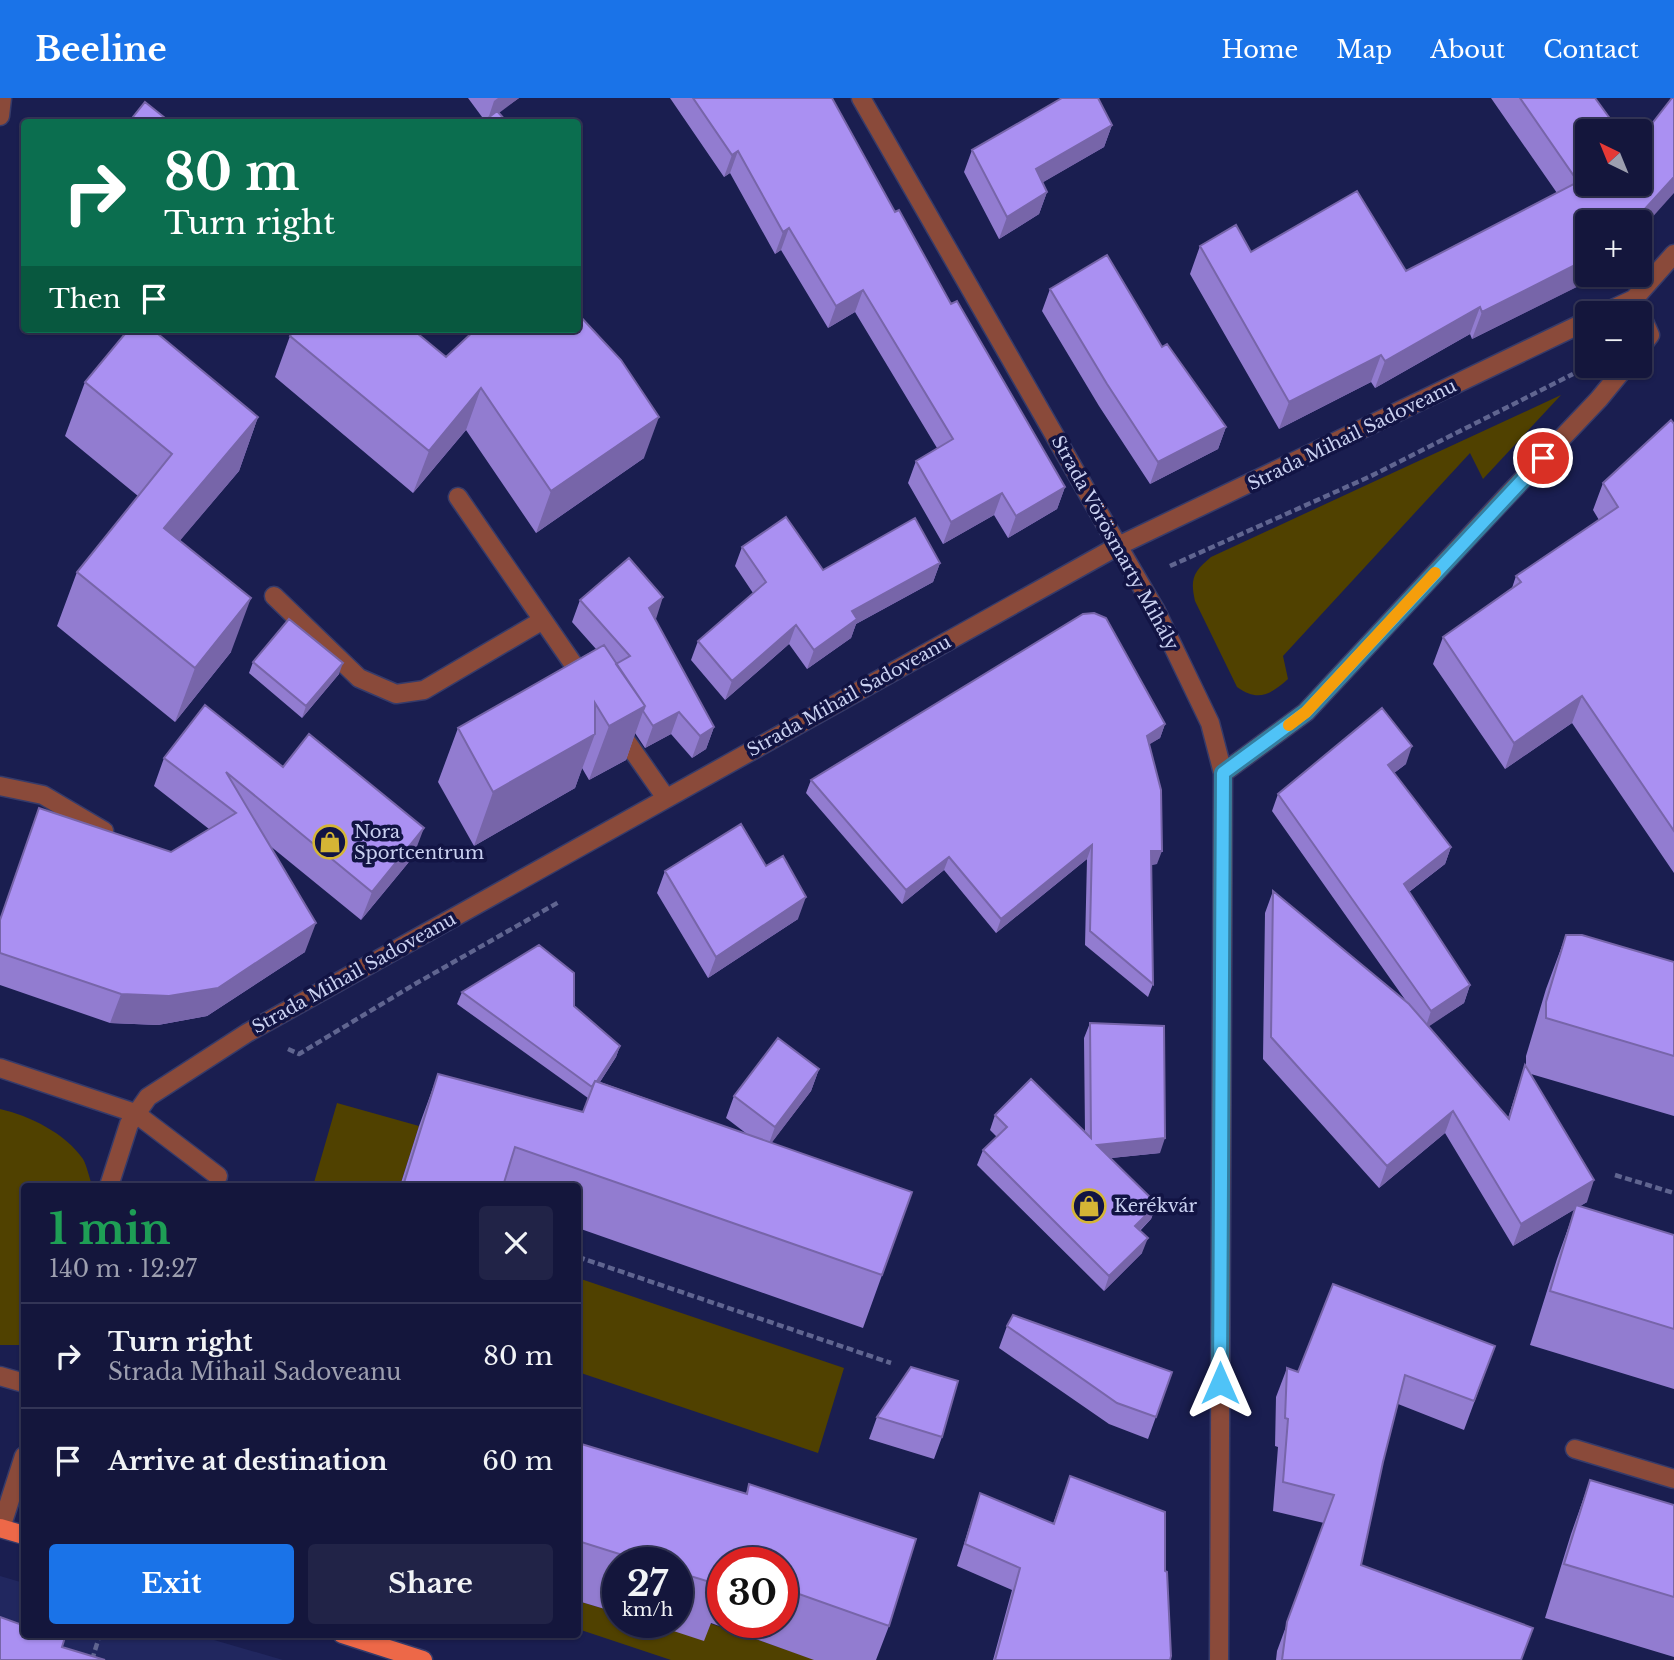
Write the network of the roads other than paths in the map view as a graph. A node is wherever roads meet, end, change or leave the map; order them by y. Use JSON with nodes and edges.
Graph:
{"nodes":[{"id":1,"x":2,"y":98,"type":"edge"},
{"id":2,"x":861,"y":98,"type":"edge"},
{"id":3,"x":0,"y":116,"type":"edge"},
{"id":4,"x":1674,"y":254,"type":"edge"},
{"id":5,"x":1634,"y":299,"type":"joint"},
{"id":6,"x":1630,"y":301,"type":"edge"},
{"id":7,"x":1575,"y":327,"type":"edge"},
{"id":8,"x":1616,"y":378,"type":"edge"},
{"id":9,"x":458,"y":498,"type":"dead end"},
{"id":10,"x":1118,"y":546,"type":"junction"},
{"id":11,"x":274,"y":596,"type":"dead end"},
{"id":12,"x":543,"y":620,"type":"junction"},
{"id":13,"x":1223,"y":773,"type":"junction"},
{"id":14,"x":0,"y":786,"type":"edge"},
{"id":15,"x":666,"y":798,"type":"junction"},
{"id":16,"x":104,"y":831,"type":"edge"},
{"id":17,"x":0,"y":1068,"type":"edge"},
{"id":18,"x":135,"y":1113,"type":"junction"},
{"id":19,"x":218,"y":1176,"type":"dead end"},
{"id":20,"x":110,"y":1183,"type":"edge"},
{"id":21,"x":0,"y":1376,"type":"edge"},
{"id":22,"x":21,"y":1382,"type":"edge"},
{"id":23,"x":1575,"y":1449,"type":"dead end"},
{"id":24,"x":21,"y":1466,"type":"edge"},
{"id":25,"x":1674,"y":1479,"type":"edge"},
{"id":26,"x":1,"y":1528,"type":"edge"},
{"id":27,"x":21,"y":1534,"type":"edge"},
{"id":28,"x":354,"y":1638,"type":"edge"},
{"id":29,"x":423,"y":1660,"type":"edge"},
{"id":30,"x":1219,"y":1660,"type":"edge"}],
"edges":[{"from":1,"to":3,"type":"street"},
{"from":2,"to":10,"type":"street","name":"Strada Vörösmarty Mihály"},
{"from":4,"to":5,"type":"street"},
{"from":5,"to":6,"type":"street"},
{"from":7,"to":10,"type":"street","name":"Strada Mihail Sadoveanu"},
{"from":8,"to":13,"type":"street"},
{"from":9,"to":12,"type":"street"},
{"from":10,"to":13,"type":"street","name":"Strada Vörösmarty Mihály"},
{"from":10,"to":15,"type":"street","name":"Strada Mihail Sadoveanu"},
{"from":11,"to":12,"type":"street"},
{"from":12,"to":15,"type":"street"},
{"from":13,"to":30,"type":"street","name":"Strada Vörösmarty Mihály"},
{"from":14,"to":16,"type":"street"},
{"from":15,"to":18,"type":"street","name":"Strada Mihail Sadoveanu"},
{"from":17,"to":18,"type":"street"},
{"from":18,"to":19,"type":"street"},
{"from":18,"to":20,"type":"street"},
{"from":21,"to":22,"type":"street"},
{"from":23,"to":25,"type":"street"},
{"from":24,"to":26,"type":"street"},
{"from":26,"to":27,"type":"main road"},
{"from":28,"to":29,"type":"main road"}]}
